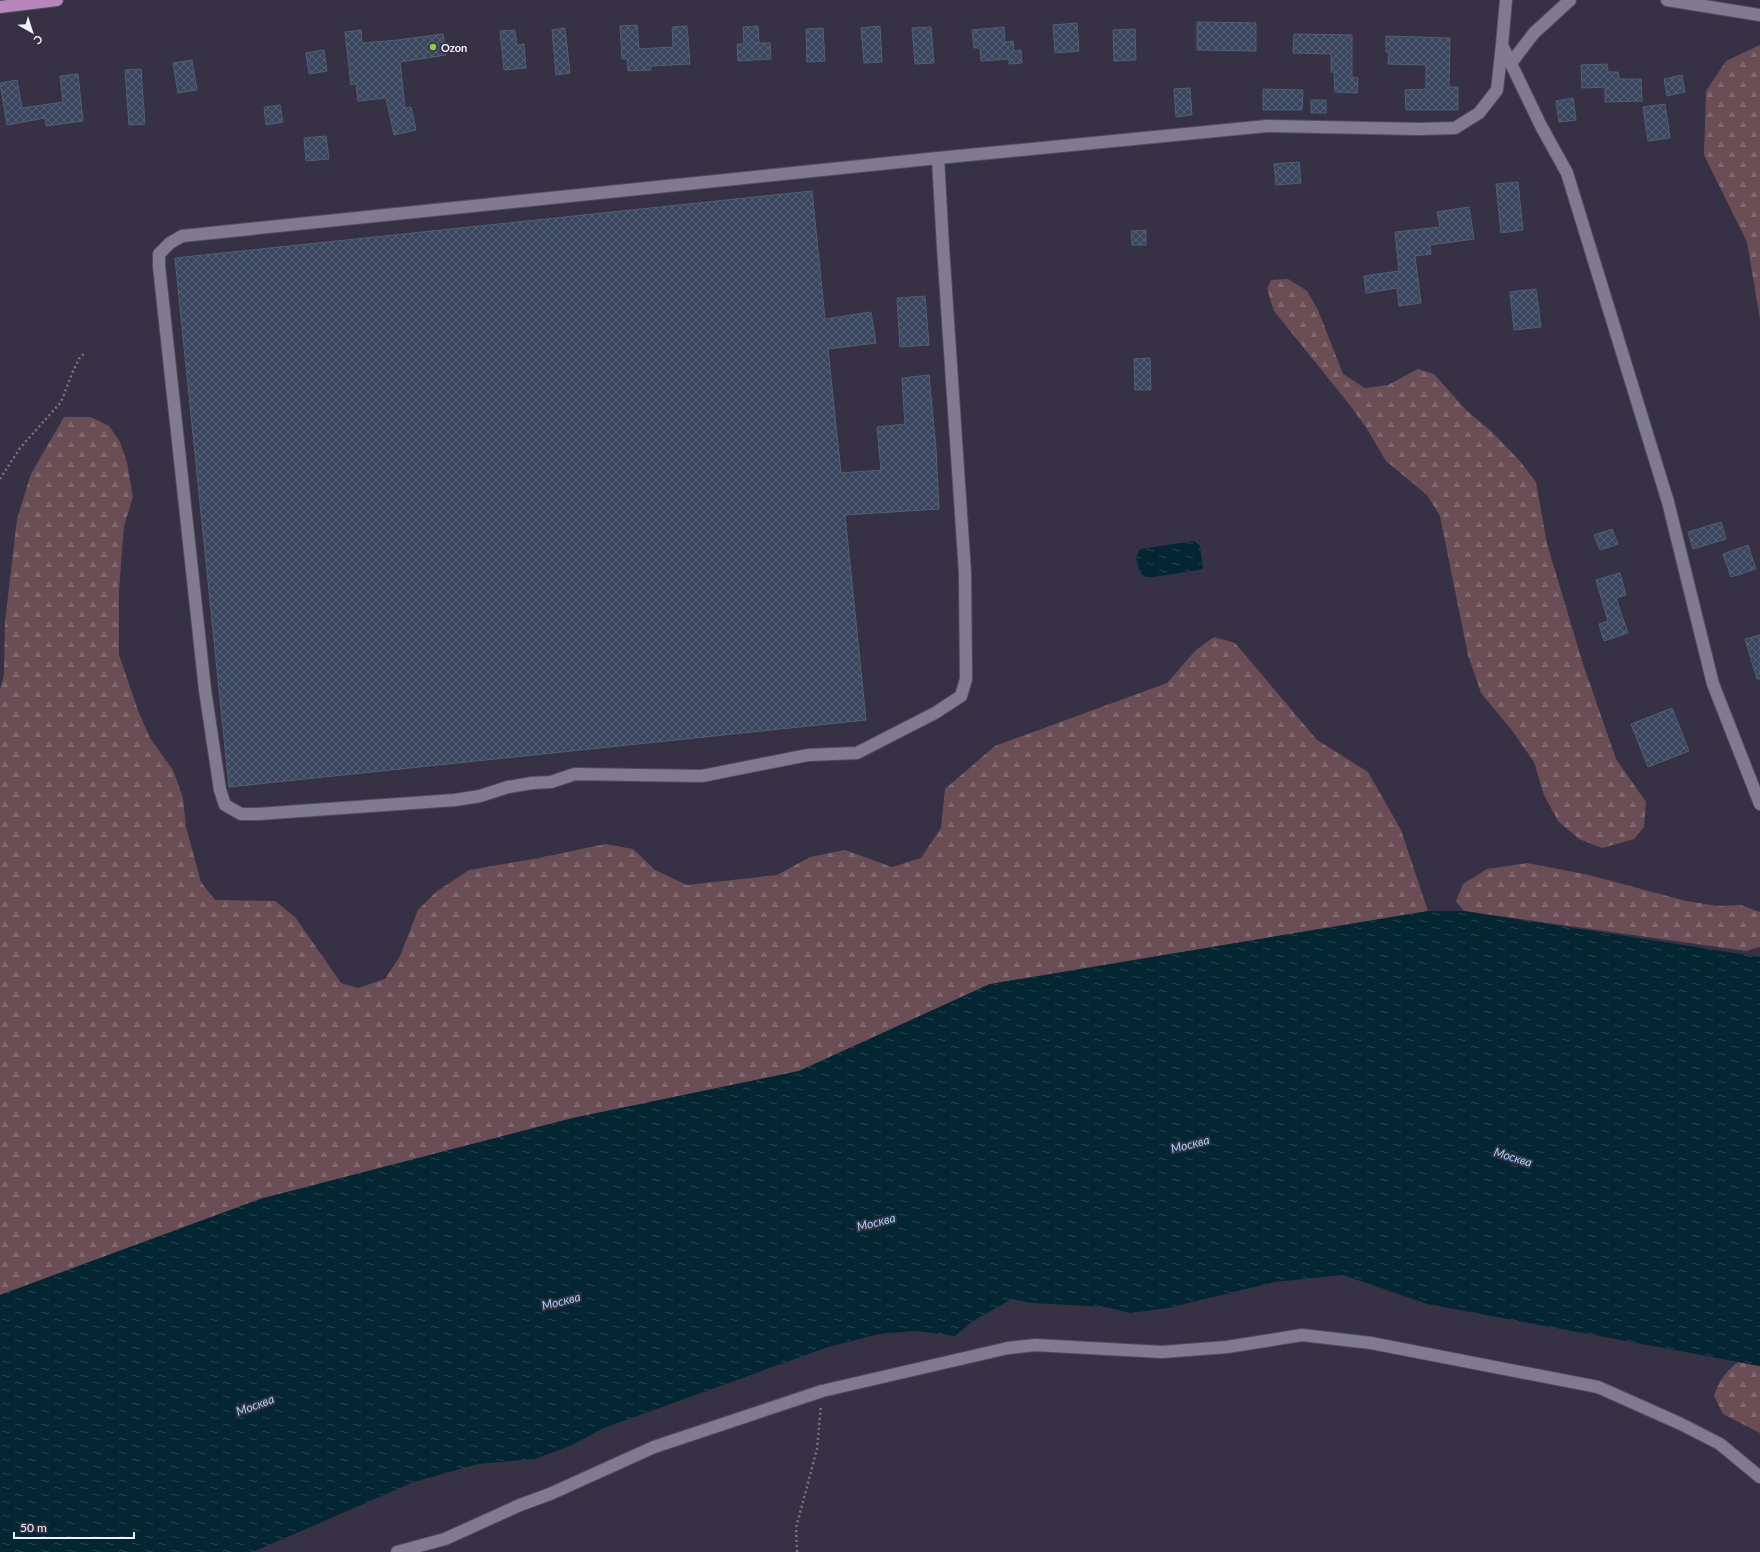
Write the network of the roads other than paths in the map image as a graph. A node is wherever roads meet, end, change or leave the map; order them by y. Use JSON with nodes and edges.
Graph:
{"nodes":[{"id":1,"x":57,"y":0,"type":"edge"},
{"id":2,"x":1506,"y":0,"type":"edge"},
{"id":3,"x":1570,"y":0,"type":"edge"},
{"id":4,"x":1667,"y":0,"type":"edge"},
{"id":5,"x":0,"y":7,"type":"edge"},
{"id":6,"x":1760,"y":15,"type":"edge"},
{"id":7,"x":1502,"y":45,"type":"junction"},
{"id":8,"x":1511,"y":63,"type":"junction"},
{"id":9,"x":938,"y":158,"type":"junction"},
{"id":10,"x":1760,"y":804,"type":"edge"},
{"id":11,"x":1760,"y":1477,"type":"edge"},
{"id":12,"x":397,"y":1552,"type":"edge"}],
"edges":[{"from":1,"to":5,"type":"main road"},
{"from":2,"to":7,"type":"street"},
{"from":3,"to":8,"type":"street"},
{"from":4,"to":6,"type":"street"},
{"from":7,"to":8,"type":"street"},
{"from":7,"to":9,"type":"street"},
{"from":8,"to":10,"type":"street"},
{"from":9,"to":9,"type":"street"},
{"from":11,"to":12,"type":"street"}]}
